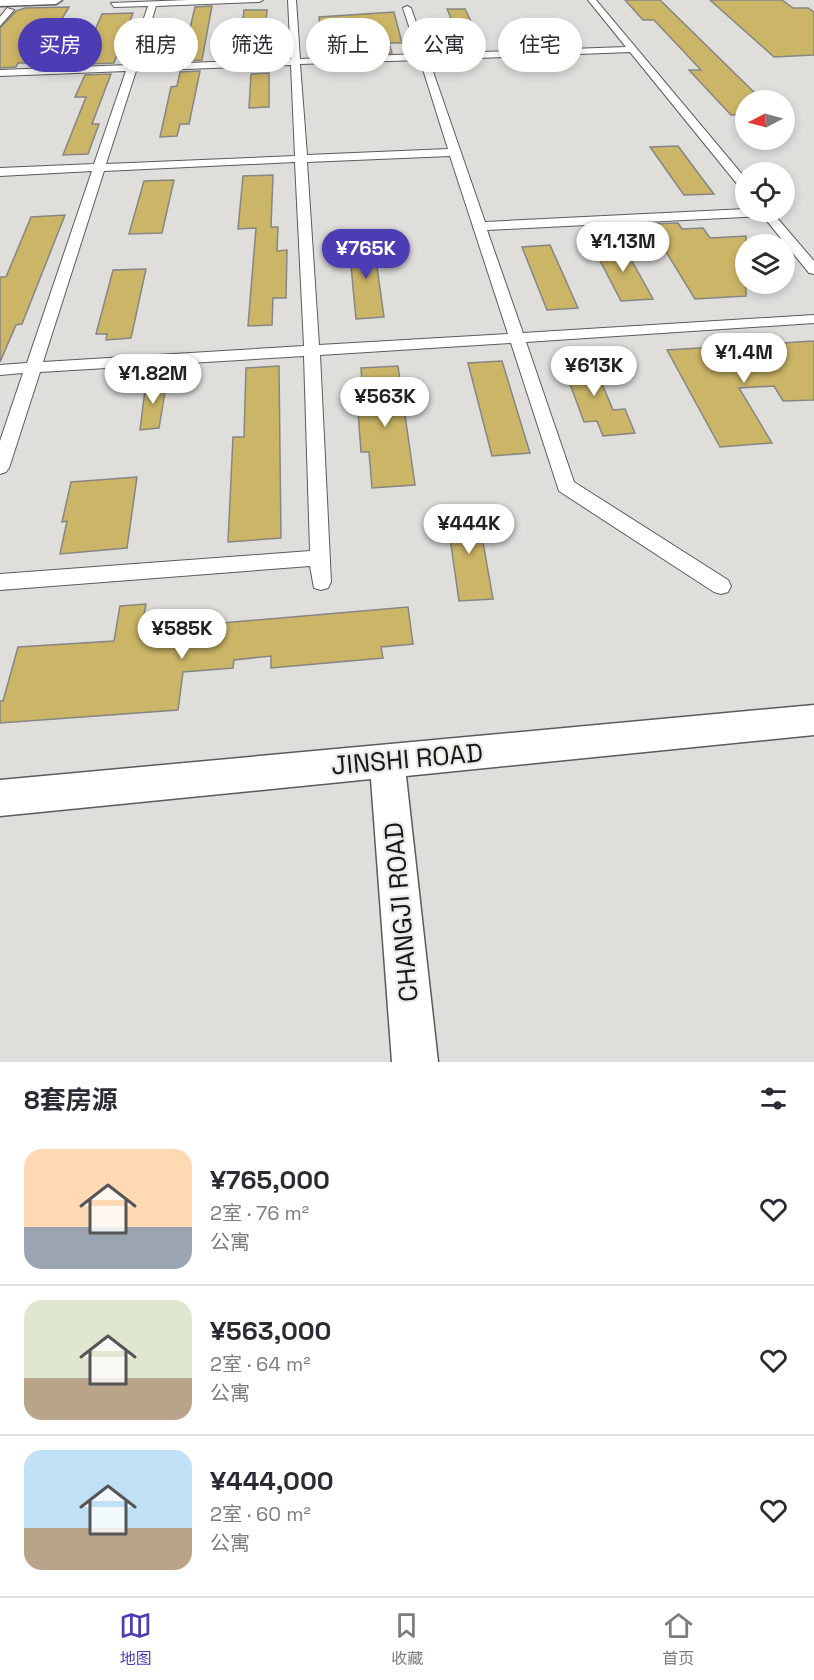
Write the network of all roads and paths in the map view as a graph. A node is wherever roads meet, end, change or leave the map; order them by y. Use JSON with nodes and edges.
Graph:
{"nodes":[{"id":1,"x":27,"y":0,"type":"edge"},
{"id":2,"x":40,"y":0,"type":"edge"},
{"id":3,"x":56,"y":0,"type":"edge"},
{"id":4,"x":259,"y":0,"type":"edge"},
{"id":5,"x":292,"y":0,"type":"edge"},
{"id":6,"x":592,"y":0,"type":"edge"},
{"id":7,"x":153,"y":4,"type":"junction"},
{"id":8,"x":114,"y":5,"type":"dead end"},
{"id":9,"x":5,"y":6,"type":"edge"},
{"id":10,"x":407,"y":8,"type":"dead end"},
{"id":11,"x":148,"y":18,"type":"edge"},
{"id":12,"x":410,"y":18,"type":"edge"},
{"id":13,"x":0,"y":23,"type":"edge"},
{"id":14,"x":632,"y":49,"type":"junction"},
{"id":15,"x":486,"y":55,"type":"edge"},
{"id":16,"x":402,"y":58,"type":"edge"},
{"id":17,"x":296,"y":61,"type":"junction"},
{"id":18,"x":198,"y":65,"type":"edge"},
{"id":19,"x":114,"y":69,"type":"edge"},
{"id":20,"x":130,"y":72,"type":"edge"},
{"id":21,"x":427,"y":72,"type":"edge"},
{"id":22,"x":0,"y":73,"type":"edge"},
{"id":23,"x":456,"y":152,"type":"junction"},
{"id":24,"x":301,"y":158,"type":"junction"},
{"id":25,"x":98,"y":168,"type":"junction"},
{"id":26,"x":0,"y":172,"type":"edge"},
{"id":27,"x":735,"y":174,"type":"edge"},
{"id":28,"x":735,"y":214,"type":"edge"},
{"id":29,"x":774,"y":222,"type":"edge"},
{"id":30,"x":481,"y":226,"type":"junction"},
{"id":31,"x":814,"y":270,"type":"edge"},
{"id":32,"x":814,"y":319,"type":"edge"},
{"id":33,"x":518,"y":339,"type":"junction"},
{"id":34,"x":312,"y":351,"type":"junction"},
{"id":35,"x":33,"y":368,"type":"junction"},
{"id":36,"x":0,"y":370,"type":"edge"},
{"id":37,"x":0,"y":468,"type":"edge"},
{"id":38,"x":320,"y":558,"type":"junction"},
{"id":39,"x":0,"y":582,"type":"edge"},
{"id":40,"x":321,"y":582,"type":"dead end"},
{"id":41,"x":721,"y":586,"type":"dead end"},
{"id":42,"x":814,"y":720,"type":"edge"},
{"id":43,"x":387,"y":761,"type":"junction"},
{"id":44,"x":0,"y":798,"type":"edge"},
{"id":45,"x":415,"y":1062,"type":"edge"}],
"edges":[{"from":1,"to":2,"type":"street"},
{"from":1,"to":9,"type":"street"},
{"from":2,"to":3,"type":"street"},
{"from":4,"to":7,"type":"street"},
{"from":5,"to":17,"type":"street"},
{"from":6,"to":14,"type":"street"},
{"from":7,"to":8,"type":"street"},
{"from":7,"to":11,"type":"street"},
{"from":9,"to":13,"type":"street"},
{"from":10,"to":12,"type":"street"},
{"from":14,"to":15,"type":"street"},
{"from":14,"to":27,"type":"street"},
{"from":16,"to":17,"type":"street"},
{"from":17,"to":18,"type":"street"},
{"from":17,"to":24,"type":"street"},
{"from":19,"to":22,"type":"street"},
{"from":20,"to":25,"type":"street"},
{"from":21,"to":23,"type":"street"},
{"from":23,"to":24,"type":"street"},
{"from":23,"to":30,"type":"street"},
{"from":24,"to":25,"type":"street"},
{"from":24,"to":34,"type":"street"},
{"from":25,"to":26,"type":"street"},
{"from":25,"to":35,"type":"street"},
{"from":28,"to":30,"type":"street"},
{"from":29,"to":31,"type":"street"},
{"from":30,"to":33,"type":"street"},
{"from":32,"to":33,"type":"street"},
{"from":33,"to":34,"type":"street"},
{"from":33,"to":41,"type":"street"},
{"from":34,"to":35,"type":"street"},
{"from":34,"to":38,"type":"street"},
{"from":35,"to":36,"type":"street"},
{"from":35,"to":37,"type":"street"},
{"from":38,"to":39,"type":"street"},
{"from":38,"to":40,"type":"street"},
{"from":42,"to":43,"type":"street","name":"JINSHI ROAD"},
{"from":43,"to":44,"type":"street","name":"JINSHI ROAD"},
{"from":43,"to":45,"type":"street","name":"CHANGJI ROAD"}]}
